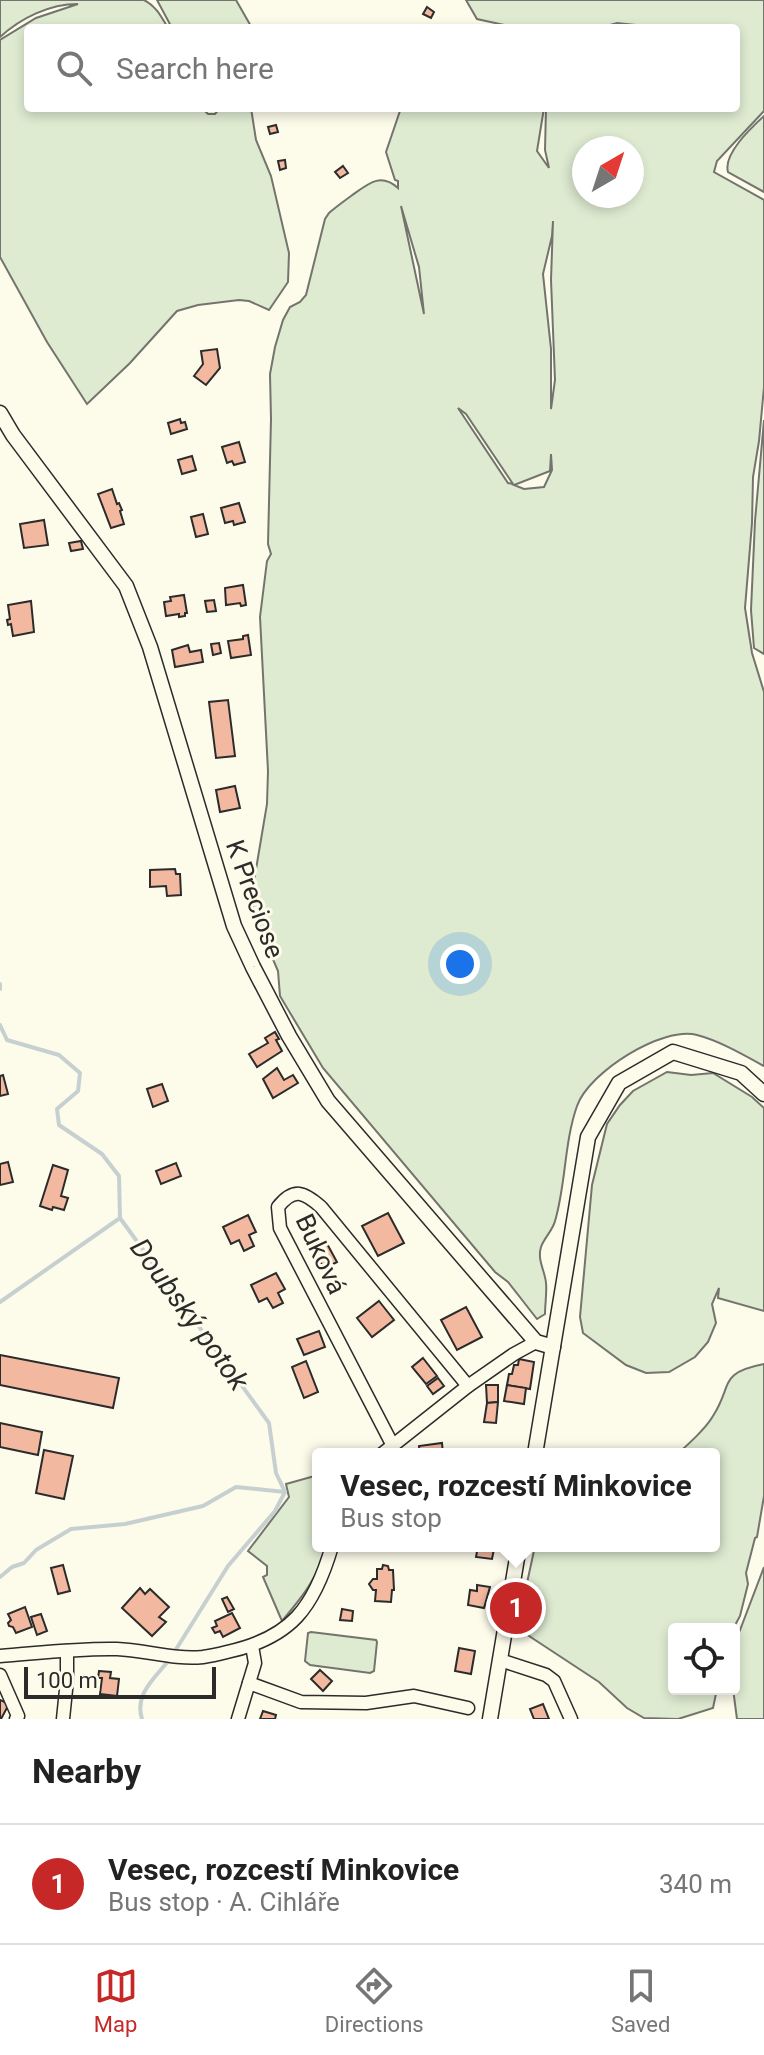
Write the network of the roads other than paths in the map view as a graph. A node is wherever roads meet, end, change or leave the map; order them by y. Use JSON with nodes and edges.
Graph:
{"nodes":[{"id":1,"x":0,"y":413,"type":"edge"},
{"id":2,"x":764,"y":1094,"type":"edge"},
{"id":3,"x":536,"y":1342,"type":"junction"},
{"id":4,"x":553,"y":1347,"type":"junction"},
{"id":5,"x":468,"y":1386,"type":"junction"},
{"id":6,"x":392,"y":1444,"type":"junction"},
{"id":7,"x":388,"y":1448,"type":"edge"},
{"id":8,"x":536,"y":1448,"type":"edge"},
{"id":9,"x":330,"y":1552,"type":"edge"},
{"id":10,"x":518,"y":1552,"type":"edge"},
{"id":11,"x":252,"y":1646,"type":"junction"},
{"id":12,"x":67,"y":1651,"type":"junction"},
{"id":13,"x":0,"y":1656,"type":"edge"},
{"id":14,"x":500,"y":1660,"type":"junction"},
{"id":15,"x":0,"y":1675,"type":"edge"},
{"id":16,"x":249,"y":1683,"type":"junction"},
{"id":17,"x":366,"y":1703,"type":"junction"},
{"id":18,"x":468,"y":1708,"type":"dead end"},
{"id":19,"x":16,"y":1719,"type":"edge"},
{"id":20,"x":63,"y":1719,"type":"edge"},
{"id":21,"x":238,"y":1719,"type":"edge"},
{"id":22,"x":364,"y":1719,"type":"edge"},
{"id":23,"x":490,"y":1719,"type":"edge"},
{"id":24,"x":571,"y":1719,"type":"edge"}],
"edges":[{"from":1,"to":3,"type":"street","name":"K Preciose"},
{"from":2,"to":4,"type":"street"},
{"from":3,"to":4,"type":"street"},
{"from":3,"to":5,"type":"street"},
{"from":4,"to":8,"type":"street"},
{"from":5,"to":6,"type":"street"},
{"from":5,"to":6,"type":"street","name":"Buková"},
{"from":6,"to":7,"type":"street"},
{"from":9,"to":11,"type":"street"},
{"from":10,"to":14,"type":"street"},
{"from":11,"to":12,"type":"street"},
{"from":11,"to":16,"type":"street"},
{"from":12,"to":13,"type":"street"},
{"from":12,"to":20,"type":"street"},
{"from":14,"to":23,"type":"street"},
{"from":14,"to":24,"type":"street"},
{"from":15,"to":19,"type":"street"},
{"from":16,"to":17,"type":"street"},
{"from":16,"to":21,"type":"street"},
{"from":17,"to":18,"type":"street"},
{"from":17,"to":22,"type":"street"}]}
